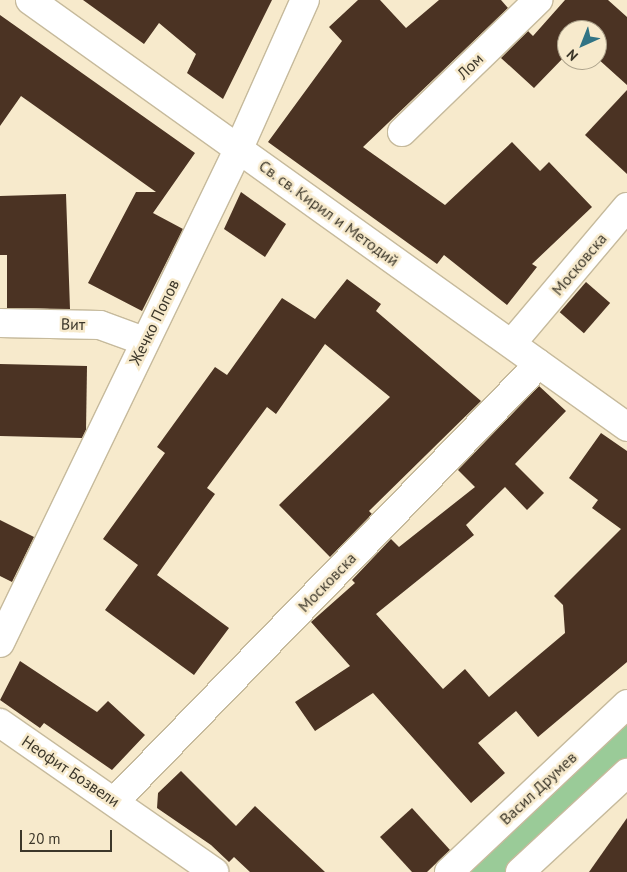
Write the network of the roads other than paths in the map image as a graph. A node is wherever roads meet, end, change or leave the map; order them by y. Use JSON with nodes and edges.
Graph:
{"nodes":[{"id":1,"x":30,"y":0,"type":"edge"},
{"id":2,"x":304,"y":0,"type":"edge"},
{"id":3,"x":538,"y":0,"type":"edge"},
{"id":4,"x":402,"y":132,"type":"dead end"},
{"id":5,"x":239,"y":148,"type":"junction"},
{"id":6,"x":627,"y":207,"type":"edge"},
{"id":7,"x":0,"y":323,"type":"edge"},
{"id":8,"x":144,"y":341,"type":"junction"},
{"id":9,"x":512,"y":344,"type":"junction"},
{"id":10,"x":539,"y":364,"type":"junction"},
{"id":11,"x":627,"y":427,"type":"edge"},
{"id":12,"x":0,"y":643,"type":"edge"},
{"id":13,"x":627,"y":704,"type":"edge"},
{"id":14,"x":0,"y":723,"type":"edge"},
{"id":15,"x":627,"y":773,"type":"edge"},
{"id":16,"x":115,"y":801,"type":"junction"},
{"id":17,"x":214,"y":872,"type":"edge"},
{"id":18,"x":449,"y":872,"type":"edge"},
{"id":19,"x":520,"y":872,"type":"edge"}],
"edges":[{"from":1,"to":5,"type":"street","name":"Св. св. Кирил и Методий"},
{"from":2,"to":5,"type":"street","name":"Жечко Попов"},
{"from":3,"to":4,"type":"street","name":"Лом"},
{"from":5,"to":8,"type":"street","name":"Жечко Попов"},
{"from":5,"to":9,"type":"street","name":"Св. св. Кирил и Методий"},
{"from":6,"to":9,"type":"street","name":"Московска"},
{"from":7,"to":8,"type":"street","name":"Вит"},
{"from":8,"to":12,"type":"street","name":"Жечко Попов"},
{"from":9,"to":10,"type":"street","name":"Св. св. Кирил и Методий"},
{"from":10,"to":11,"type":"street","name":"Св. св. Кирил и Методий"},
{"from":10,"to":16,"type":"street","name":"Московска"},
{"from":13,"to":18,"type":"street","name":"Васил Друмев"},
{"from":14,"to":16,"type":"street","name":"Неофит Бозвели"},
{"from":15,"to":19,"type":"street"},
{"from":16,"to":17,"type":"street","name":"Неофит Бозвели"}]}
